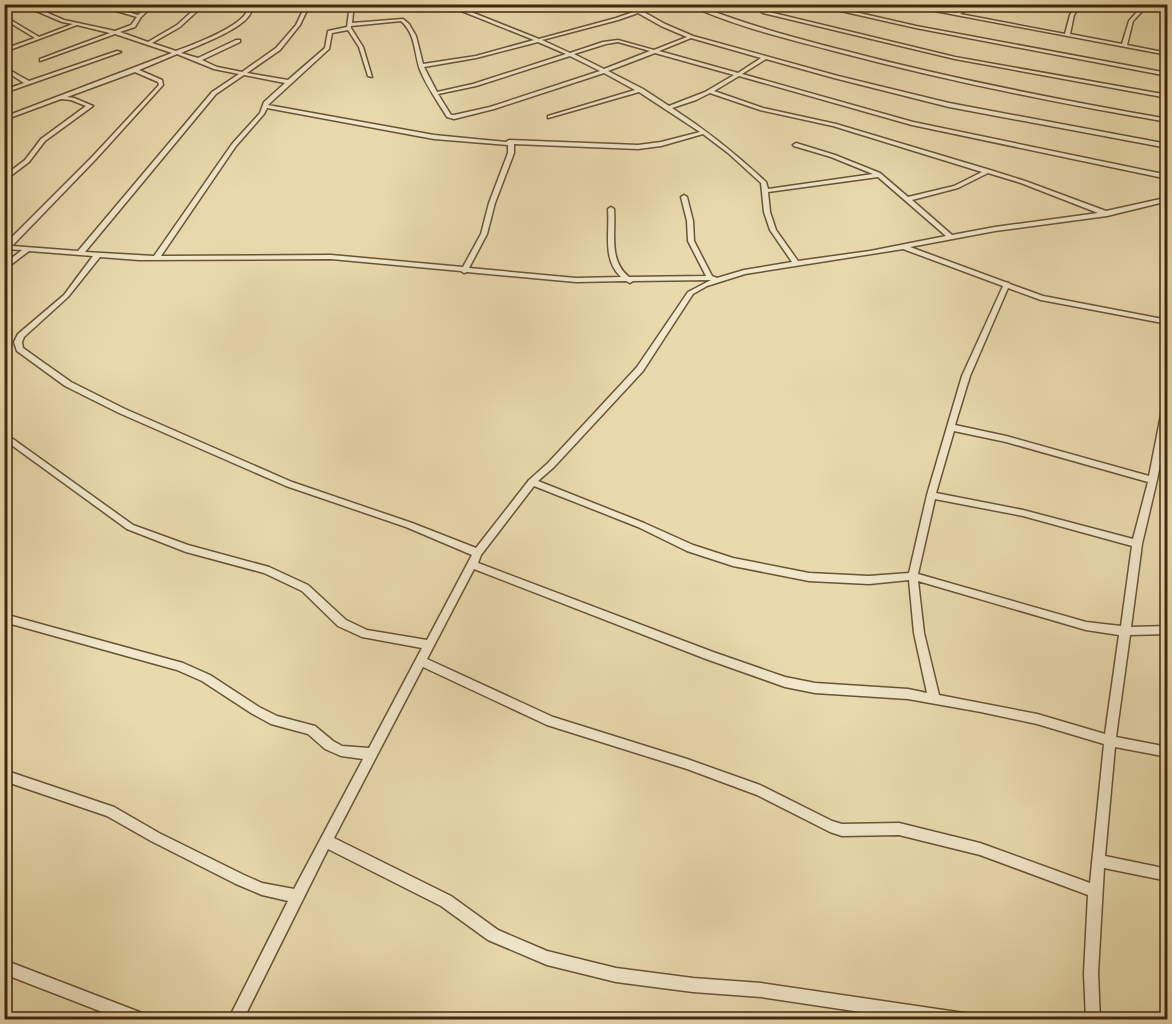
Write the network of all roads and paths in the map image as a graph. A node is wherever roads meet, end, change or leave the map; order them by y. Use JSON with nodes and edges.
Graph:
{"nodes":[{"id":1,"x":22,"y":4,"type":"edge"},
{"id":2,"x":94,"y":4,"type":"edge"},
{"id":3,"x":153,"y":4,"type":"edge"},
{"id":4,"x":203,"y":4,"type":"edge"},
{"id":5,"x":252,"y":4,"type":"edge"},
{"id":6,"x":308,"y":4,"type":"edge"},
{"id":7,"x":352,"y":4,"type":"edge"},
{"id":8,"x":446,"y":4,"type":"edge"},
{"id":9,"x":469,"y":4,"type":"edge"},
{"id":10,"x":687,"y":4,"type":"edge"},
{"id":11,"x":751,"y":4,"type":"edge"},
{"id":12,"x":812,"y":4,"type":"edge"},
{"id":13,"x":973,"y":4,"type":"edge"},
{"id":14,"x":1078,"y":4,"type":"edge"},
{"id":15,"x":1147,"y":4,"type":"edge"},
{"id":16,"x":902,"y":5,"type":"edge"},
{"id":17,"x":638,"y":10,"type":"junction"},
{"id":18,"x":465,"y":11,"type":"junction"},
{"id":19,"x":956,"y":15,"type":"junction"},
{"id":20,"x":139,"y":16,"type":"junction"},
{"id":21,"x":4,"y":17,"type":"edge"},
{"id":22,"x":77,"y":24,"type":"junction"},
{"id":23,"x":349,"y":26,"type":"junction"},
{"id":24,"x":117,"y":33,"type":"junction"},
{"id":25,"x":1067,"y":36,"type":"junction"},
{"id":26,"x":692,"y":37,"type":"junction"},
{"id":27,"x":38,"y":38,"type":"junction"},
{"id":28,"x":238,"y":41,"type":"dead end"},
{"id":29,"x":535,"y":41,"type":"junction"},
{"id":30,"x":150,"y":42,"type":"junction"},
{"id":31,"x":1124,"y":46,"type":"junction"},
{"id":32,"x":4,"y":51,"type":"edge"},
{"id":33,"x":650,"y":51,"type":"junction"},
{"id":34,"x":119,"y":52,"type":"dead end"},
{"id":35,"x":177,"y":54,"type":"junction"},
{"id":36,"x":1167,"y":54,"type":"edge"},
{"id":37,"x":568,"y":55,"type":"junction"},
{"id":38,"x":766,"y":57,"type":"junction"},
{"id":39,"x":42,"y":60,"type":"dead end"},
{"id":40,"x":198,"y":60,"type":"junction"},
{"id":41,"x":422,"y":66,"type":"junction"},
{"id":42,"x":4,"y":68,"type":"edge"},
{"id":43,"x":135,"y":70,"type":"junction"},
{"id":44,"x":604,"y":71,"type":"junction"},
{"id":45,"x":240,"y":73,"type":"junction"},
{"id":46,"x":739,"y":74,"type":"junction"},
{"id":47,"x":1167,"y":75,"type":"edge"},
{"id":48,"x":370,"y":76,"type":"dead end"},
{"id":49,"x":289,"y":82,"type":"junction"},
{"id":50,"x":28,"y":83,"type":"junction"},
{"id":51,"x":641,"y":90,"type":"junction"},
{"id":52,"x":710,"y":91,"type":"junction"},
{"id":53,"x":4,"y":92,"type":"edge"},
{"id":54,"x":437,"y":93,"type":"junction"},
{"id":55,"x":1167,"y":97,"type":"edge"},
{"id":56,"x":60,"y":99,"type":"junction"},
{"id":57,"x":264,"y":106,"type":"junction"},
{"id":58,"x":668,"y":108,"type":"junction"},
{"id":59,"x":550,"y":117,"type":"dead end"},
{"id":60,"x":4,"y":119,"type":"edge"},
{"id":61,"x":1167,"y":121,"type":"edge"},
{"id":62,"x":705,"y":132,"type":"junction"},
{"id":63,"x":508,"y":142,"type":"junction"},
{"id":64,"x":796,"y":145,"type":"dead end"},
{"id":65,"x":1167,"y":146,"type":"edge"},
{"id":66,"x":988,"y":171,"type":"junction"},
{"id":67,"x":880,"y":175,"type":"junction"},
{"id":68,"x":1167,"y":177,"type":"edge"},
{"id":69,"x":4,"y":179,"type":"edge"},
{"id":70,"x":766,"y":191,"type":"junction"},
{"id":71,"x":684,"y":198,"type":"dead end"},
{"id":72,"x":909,"y":199,"type":"junction"},
{"id":73,"x":1167,"y":200,"type":"edge"},
{"id":74,"x":611,"y":209,"type":"dead end"},
{"id":75,"x":1109,"y":214,"type":"junction"},
{"id":76,"x":949,"y":236,"type":"junction"},
{"id":77,"x":6,"y":247,"type":"edge"},
{"id":78,"x":903,"y":247,"type":"junction"},
{"id":79,"x":29,"y":248,"type":"junction"},
{"id":80,"x":80,"y":254,"type":"junction"},
{"id":81,"x":97,"y":256,"type":"junction"},
{"id":82,"x":156,"y":258,"type":"junction"},
{"id":83,"x":797,"y":264,"type":"junction"},
{"id":84,"x":4,"y":268,"type":"edge"},
{"id":85,"x":464,"y":271,"type":"junction"},
{"id":86,"x":723,"y":277,"type":"junction"},
{"id":87,"x":710,"y":278,"type":"junction"},
{"id":88,"x":630,"y":280,"type":"junction"},
{"id":89,"x":1007,"y":284,"type":"junction"},
{"id":90,"x":1167,"y":322,"type":"edge"},
{"id":91,"x":1167,"y":400,"type":"edge"},
{"id":92,"x":1165,"y":425,"type":"edge"},
{"id":93,"x":950,"y":427,"type":"junction"},
{"id":94,"x":10,"y":441,"type":"dead end"},
{"id":95,"x":1153,"y":480,"type":"junction"},
{"id":96,"x":532,"y":482,"type":"junction"},
{"id":97,"x":931,"y":495,"type":"junction"},
{"id":98,"x":1137,"y":544,"type":"junction"},
{"id":99,"x":478,"y":553,"type":"junction"},
{"id":100,"x":471,"y":564,"type":"junction"},
{"id":101,"x":913,"y":576,"type":"junction"},
{"id":102,"x":4,"y":618,"type":"edge"},
{"id":103,"x":1167,"y":630,"type":"edge"},
{"id":104,"x":1124,"y":631,"type":"junction"},
{"id":105,"x":429,"y":645,"type":"junction"},
{"id":106,"x":420,"y":661,"type":"junction"},
{"id":107,"x":934,"y":698,"type":"junction"},
{"id":108,"x":1110,"y":741,"type":"junction"},
{"id":109,"x":1167,"y":753,"type":"edge"},
{"id":110,"x":371,"y":754,"type":"junction"},
{"id":111,"x":4,"y":775,"type":"edge"},
{"id":112,"x":326,"y":841,"type":"junction"},
{"id":113,"x":1098,"y":861,"type":"junction"},
{"id":114,"x":1167,"y":874,"type":"edge"},
{"id":115,"x":1095,"y":891,"type":"junction"},
{"id":116,"x":297,"y":896,"type":"junction"},
{"id":117,"x":4,"y":967,"type":"edge"},
{"id":118,"x":142,"y":1020,"type":"edge"},
{"id":119,"x":235,"y":1020,"type":"edge"},
{"id":120,"x":964,"y":1020,"type":"edge"},
{"id":121,"x":1093,"y":1020,"type":"edge"}],
"edges":[{"from":1,"to":22,"type":"street"},
{"from":2,"to":20,"type":"street"},
{"from":3,"to":20,"type":"street"},
{"from":4,"to":30,"type":"street"},
{"from":5,"to":35,"type":"street"},
{"from":6,"to":45,"type":"street"},
{"from":7,"to":23,"type":"street"},
{"from":8,"to":18,"type":"street"},
{"from":9,"to":18,"type":"street"},
{"from":10,"to":17,"type":"street"},
{"from":10,"to":61,"type":"street"},
{"from":11,"to":55,"type":"street"},
{"from":12,"to":47,"type":"street"},
{"from":13,"to":19,"type":"street"},
{"from":14,"to":25,"type":"street"},
{"from":15,"to":31,"type":"street"},
{"from":16,"to":19,"type":"street"},
{"from":17,"to":26,"type":"street"},
{"from":17,"to":29,"type":"street"},
{"from":18,"to":29,"type":"street"},
{"from":19,"to":25,"type":"street"},
{"from":20,"to":24,"type":"street"},
{"from":21,"to":27,"type":"street"},
{"from":22,"to":24,"type":"street"},
{"from":22,"to":27,"type":"street"},
{"from":23,"to":41,"type":"street"},
{"from":23,"to":48,"type":"street"},
{"from":23,"to":49,"type":"street"},
{"from":24,"to":30,"type":"street"},
{"from":24,"to":39,"type":"street"},
{"from":25,"to":31,"type":"street"},
{"from":26,"to":33,"type":"street"},
{"from":26,"to":38,"type":"street"},
{"from":27,"to":32,"type":"street"},
{"from":28,"to":40,"type":"street"},
{"from":29,"to":37,"type":"street"},
{"from":29,"to":41,"type":"street"},
{"from":30,"to":35,"type":"street"},
{"from":31,"to":36,"type":"street"},
{"from":33,"to":37,"type":"street"},
{"from":33,"to":44,"type":"street"},
{"from":33,"to":46,"type":"street"},
{"from":34,"to":50,"type":"street"},
{"from":35,"to":40,"type":"street"},
{"from":35,"to":43,"type":"street"},
{"from":37,"to":44,"type":"street"},
{"from":37,"to":54,"type":"street"},
{"from":38,"to":46,"type":"street"},
{"from":38,"to":65,"type":"street"},
{"from":40,"to":45,"type":"street"},
{"from":41,"to":54,"type":"street"},
{"from":42,"to":50,"type":"street"},
{"from":43,"to":56,"type":"street"},
{"from":43,"to":77,"type":"street"},
{"from":44,"to":51,"type":"street"},
{"from":44,"to":54,"type":"street"},
{"from":45,"to":49,"type":"street"},
{"from":45,"to":80,"type":"street"},
{"from":46,"to":52,"type":"street"},
{"from":46,"to":68,"type":"street"},
{"from":49,"to":57,"type":"street"},
{"from":50,"to":53,"type":"street"},
{"from":51,"to":58,"type":"street"},
{"from":51,"to":59,"type":"street"},
{"from":52,"to":58,"type":"street"},
{"from":52,"to":66,"type":"street"},
{"from":56,"to":60,"type":"street"},
{"from":56,"to":69,"type":"street"},
{"from":57,"to":63,"type":"street"},
{"from":57,"to":82,"type":"street"},
{"from":58,"to":62,"type":"street"},
{"from":62,"to":63,"type":"street"},
{"from":62,"to":70,"type":"street"},
{"from":63,"to":85,"type":"street"},
{"from":64,"to":67,"type":"street"},
{"from":66,"to":72,"type":"street"},
{"from":66,"to":75,"type":"street"},
{"from":67,"to":70,"type":"street"},
{"from":67,"to":72,"type":"street"},
{"from":70,"to":83,"type":"street"},
{"from":71,"to":87,"type":"street"},
{"from":72,"to":76,"type":"street"},
{"from":73,"to":75,"type":"street"},
{"from":74,"to":88,"type":"street"},
{"from":75,"to":76,"type":"street"},
{"from":76,"to":78,"type":"street"},
{"from":77,"to":79,"type":"street"},
{"from":78,"to":83,"type":"street"},
{"from":78,"to":89,"type":"street"},
{"from":79,"to":80,"type":"street"},
{"from":79,"to":84,"type":"street"},
{"from":80,"to":81,"type":"street"},
{"from":81,"to":82,"type":"street"},
{"from":81,"to":99,"type":"street"},
{"from":82,"to":85,"type":"street"},
{"from":83,"to":86,"type":"street"},
{"from":85,"to":88,"type":"street"},
{"from":86,"to":87,"type":"street"},
{"from":86,"to":96,"type":"street"},
{"from":87,"to":88,"type":"street"},
{"from":89,"to":90,"type":"street"},
{"from":89,"to":93,"type":"street"},
{"from":91,"to":92,"type":"street"},
{"from":92,"to":95,"type":"street"},
{"from":93,"to":95,"type":"street"},
{"from":93,"to":97,"type":"street"},
{"from":94,"to":105,"type":"street"},
{"from":95,"to":98,"type":"street"},
{"from":96,"to":99,"type":"street"},
{"from":96,"to":101,"type":"street"},
{"from":97,"to":98,"type":"street"},
{"from":97,"to":101,"type":"street"},
{"from":98,"to":104,"type":"street"},
{"from":99,"to":100,"type":"street"},
{"from":100,"to":105,"type":"street"},
{"from":100,"to":107,"type":"street"},
{"from":101,"to":104,"type":"street"},
{"from":101,"to":107,"type":"street"},
{"from":102,"to":110,"type":"street"},
{"from":103,"to":104,"type":"street"},
{"from":104,"to":108,"type":"street"},
{"from":105,"to":106,"type":"street"},
{"from":106,"to":110,"type":"street"},
{"from":106,"to":115,"type":"street"},
{"from":107,"to":108,"type":"street"},
{"from":108,"to":109,"type":"street"},
{"from":108,"to":113,"type":"street"},
{"from":110,"to":112,"type":"street"},
{"from":111,"to":116,"type":"street"},
{"from":112,"to":116,"type":"street"},
{"from":112,"to":120,"type":"street"},
{"from":113,"to":114,"type":"street"},
{"from":113,"to":115,"type":"street"},
{"from":115,"to":121,"type":"street"},
{"from":116,"to":119,"type":"street"},
{"from":117,"to":118,"type":"street"}]}
